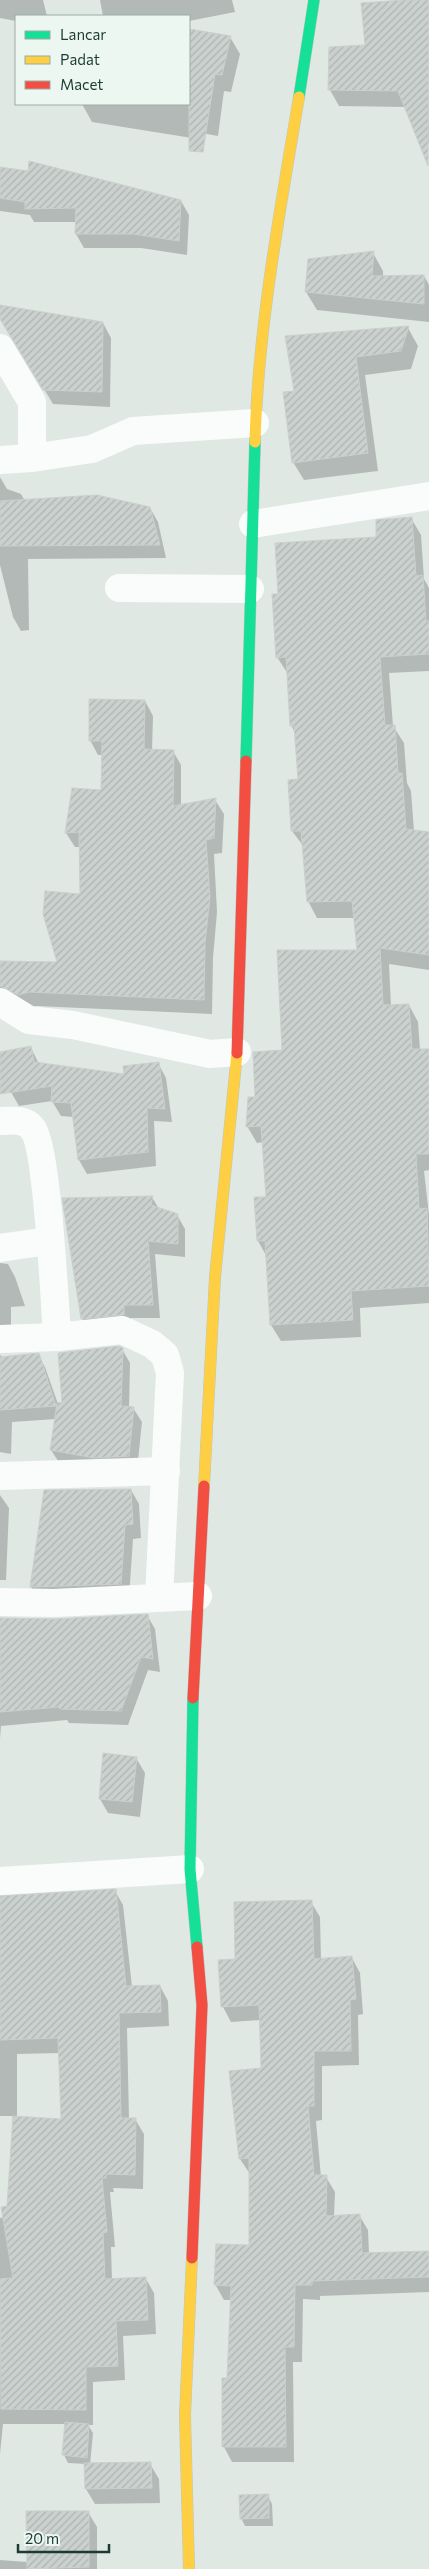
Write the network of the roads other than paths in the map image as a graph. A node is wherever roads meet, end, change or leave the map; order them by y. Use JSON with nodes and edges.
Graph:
{"nodes":[{"id":1,"x":314,"y":0,"type":"edge"},
{"id":2,"x":0,"y":348,"type":"edge"},
{"id":3,"x":255,"y":423,"type":"junction"},
{"id":4,"x":32,"y":458,"type":"junction"},
{"id":5,"x":0,"y":460,"type":"edge"},
{"id":6,"x":429,"y":496,"type":"edge"},
{"id":7,"x":252,"y":524,"type":"junction"},
{"id":8,"x":119,"y":588,"type":"dead end"},
{"id":9,"x":250,"y":589,"type":"junction"},
{"id":10,"x":0,"y":1002,"type":"edge"},
{"id":11,"x":237,"y":1052,"type":"junction"},
{"id":12,"x":0,"y":1122,"type":"edge"},
{"id":13,"x":49,"y":1242,"type":"junction"},
{"id":14,"x":0,"y":1248,"type":"edge"},
{"id":15,"x":57,"y":1337,"type":"junction"},
{"id":16,"x":0,"y":1339,"type":"edge"},
{"id":17,"x":166,"y":1471,"type":"junction"},
{"id":18,"x":0,"y":1476,"type":"edge"},
{"id":19,"x":198,"y":1596,"type":"junction"},
{"id":20,"x":160,"y":1597,"type":"junction"},
{"id":21,"x":0,"y":1602,"type":"edge"},
{"id":22,"x":190,"y":1869,"type":"junction"},
{"id":23,"x":0,"y":1881,"type":"edge"},
{"id":24,"x":189,"y":2569,"type":"edge"}],
"edges":[{"from":1,"to":3,"type":"street"},
{"from":2,"to":4,"type":"street"},
{"from":3,"to":4,"type":"street"},
{"from":3,"to":7,"type":"street"},
{"from":4,"to":5,"type":"street"},
{"from":6,"to":7,"type":"street"},
{"from":7,"to":9,"type":"street"},
{"from":8,"to":9,"type":"street"},
{"from":9,"to":11,"type":"street"},
{"from":10,"to":11,"type":"street"},
{"from":11,"to":19,"type":"street"},
{"from":12,"to":13,"type":"street"},
{"from":13,"to":14,"type":"street"},
{"from":13,"to":15,"type":"street"},
{"from":15,"to":16,"type":"street"},
{"from":15,"to":17,"type":"street"},
{"from":17,"to":18,"type":"street"},
{"from":17,"to":20,"type":"street"},
{"from":19,"to":20,"type":"street"},
{"from":19,"to":22,"type":"street"},
{"from":20,"to":21,"type":"street"},
{"from":22,"to":23,"type":"street"},
{"from":22,"to":24,"type":"street"}]}
